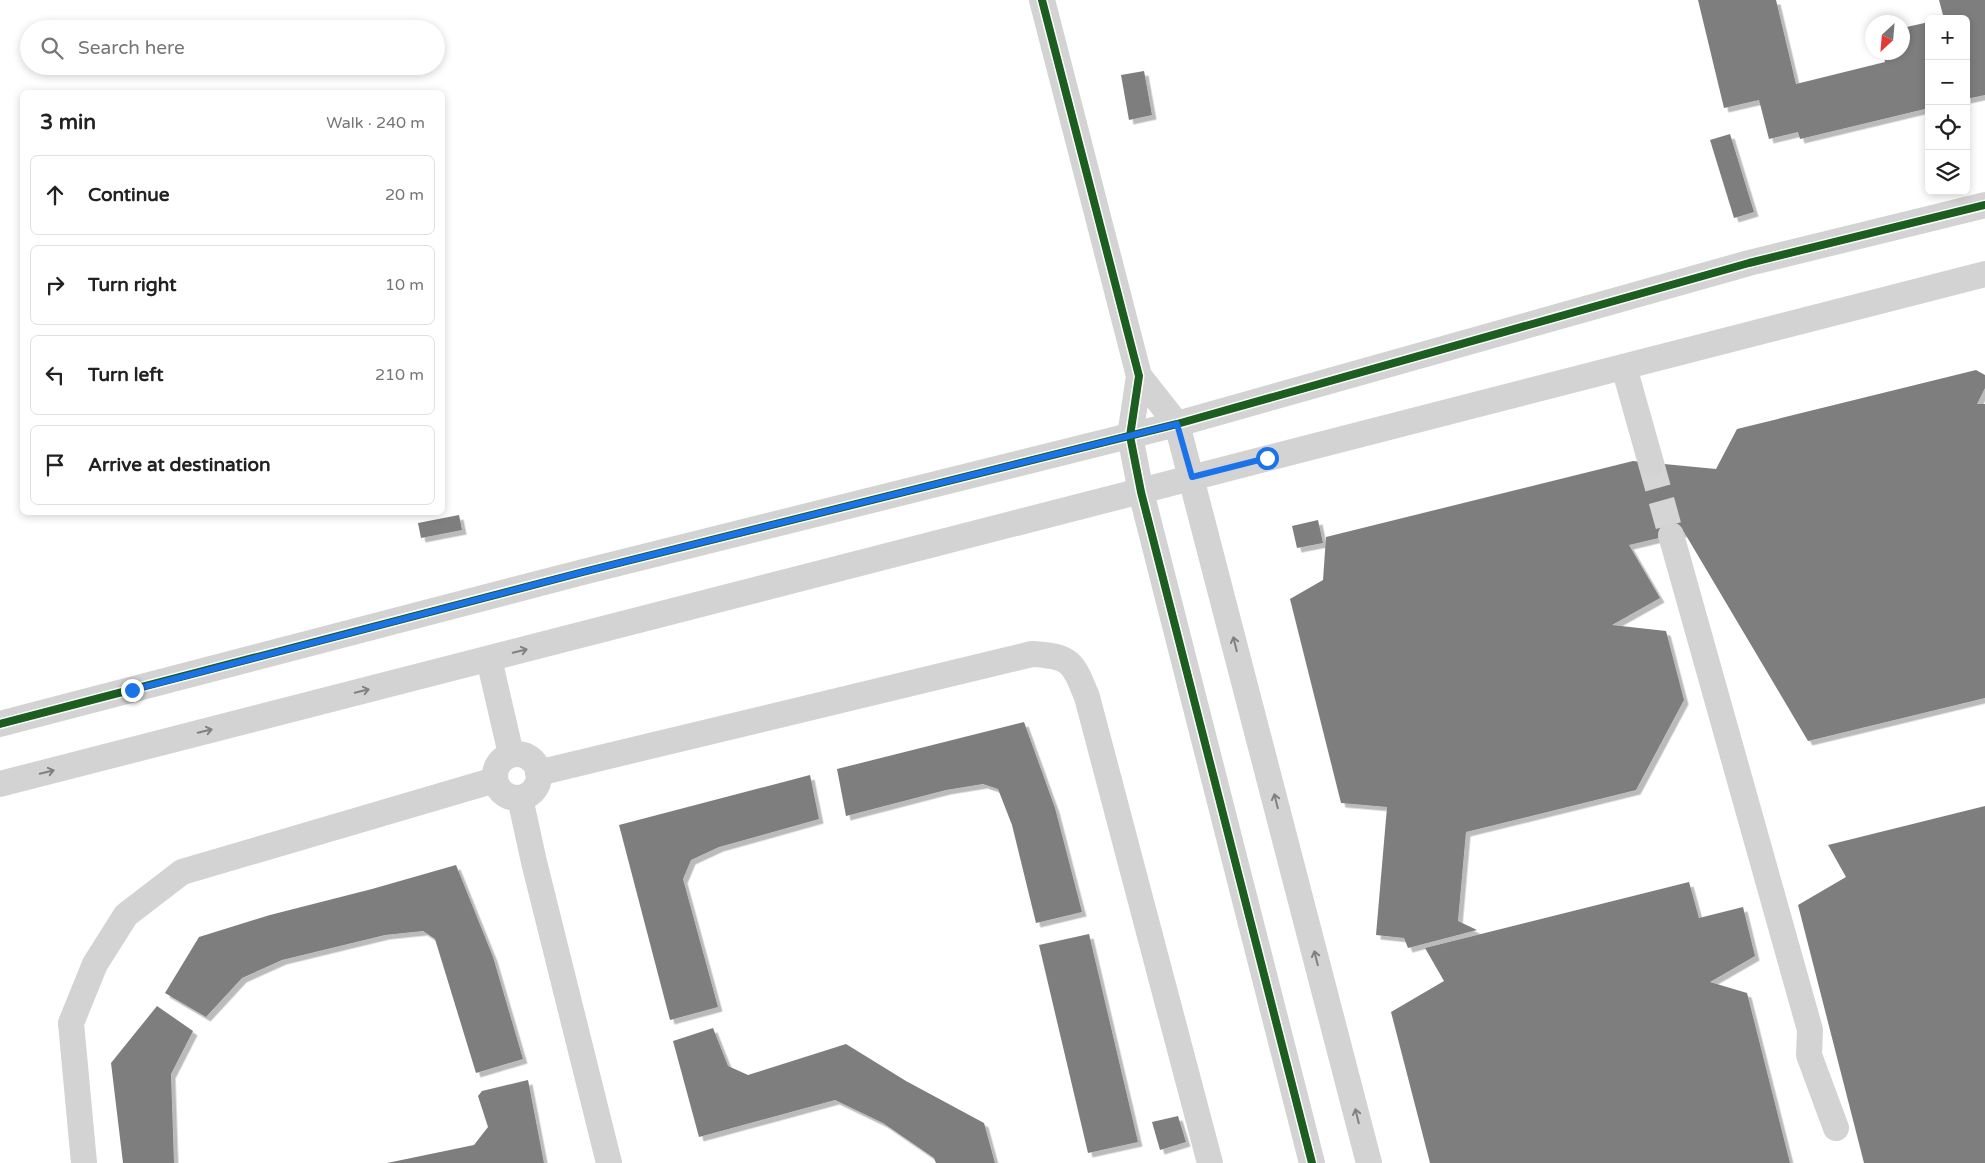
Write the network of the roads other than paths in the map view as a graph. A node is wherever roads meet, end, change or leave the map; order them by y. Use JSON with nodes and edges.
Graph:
{"nodes":[{"id":1,"x":1042,"y":0,"type":"edge"},
{"id":2,"x":1985,"y":205,"type":"edge"},
{"id":3,"x":1985,"y":274,"type":"edge"},
{"id":4,"x":1624,"y":367,"type":"junction"},
{"id":5,"x":1139,"y":376,"type":"junction"},
{"id":6,"x":1177,"y":424,"type":"junction"},
{"id":7,"x":1130,"y":436,"type":"junction"},
{"id":8,"x":1651,"y":462,"type":"tunnel mouth"},
{"id":9,"x":1192,"y":477,"type":"junction"},
{"id":10,"x":1141,"y":492,"type":"junction"},
{"id":11,"x":1671,"y":535,"type":"tunnel mouth"},
{"id":12,"x":489,"y":659,"type":"junction"},
{"id":13,"x":0,"y":724,"type":"edge"},
{"id":14,"x":511,"y":754,"type":"junction"},
{"id":15,"x":538,"y":772,"type":"junction"},
{"id":16,"x":495,"y":780,"type":"junction"},
{"id":17,"x":0,"y":784,"type":"edge"},
{"id":18,"x":520,"y":798,"type":"junction"},
{"id":19,"x":1836,"y":1128,"type":"dead end"},
{"id":20,"x":84,"y":1163,"type":"edge"},
{"id":21,"x":609,"y":1163,"type":"edge"},
{"id":22,"x":1210,"y":1163,"type":"edge"},
{"id":23,"x":1312,"y":1163,"type":"edge"},
{"id":24,"x":1369,"y":1163,"type":"edge"}],
"edges":[{"from":1,"to":5,"type":"street"},
{"from":2,"to":6,"type":"street"},
{"from":3,"to":4,"type":"street"},
{"from":4,"to":8,"type":"street"},
{"from":4,"to":9,"type":"street"},
{"from":5,"to":6,"type":"street"},
{"from":5,"to":7,"type":"street"},
{"from":6,"to":7,"type":"street"},
{"from":6,"to":9,"type":"street"},
{"from":7,"to":10,"type":"street"},
{"from":7,"to":13,"type":"street"},
{"from":9,"to":10,"type":"street"},
{"from":24,"to":9,"type":"street","one_way":true},
{"from":12,"to":10,"type":"street","one_way":true},
{"from":10,"to":23,"type":"street"},
{"from":11,"to":19,"type":"street"},
{"from":12,"to":14,"type":"street"},
{"from":17,"to":12,"type":"street","one_way":true},
{"from":14,"to":15,"type":"street"},
{"from":14,"to":16,"type":"street"},
{"from":15,"to":18,"type":"street"},
{"from":15,"to":22,"type":"street"},
{"from":16,"to":18,"type":"street"},
{"from":16,"to":20,"type":"street"},
{"from":18,"to":21,"type":"street"}]}
